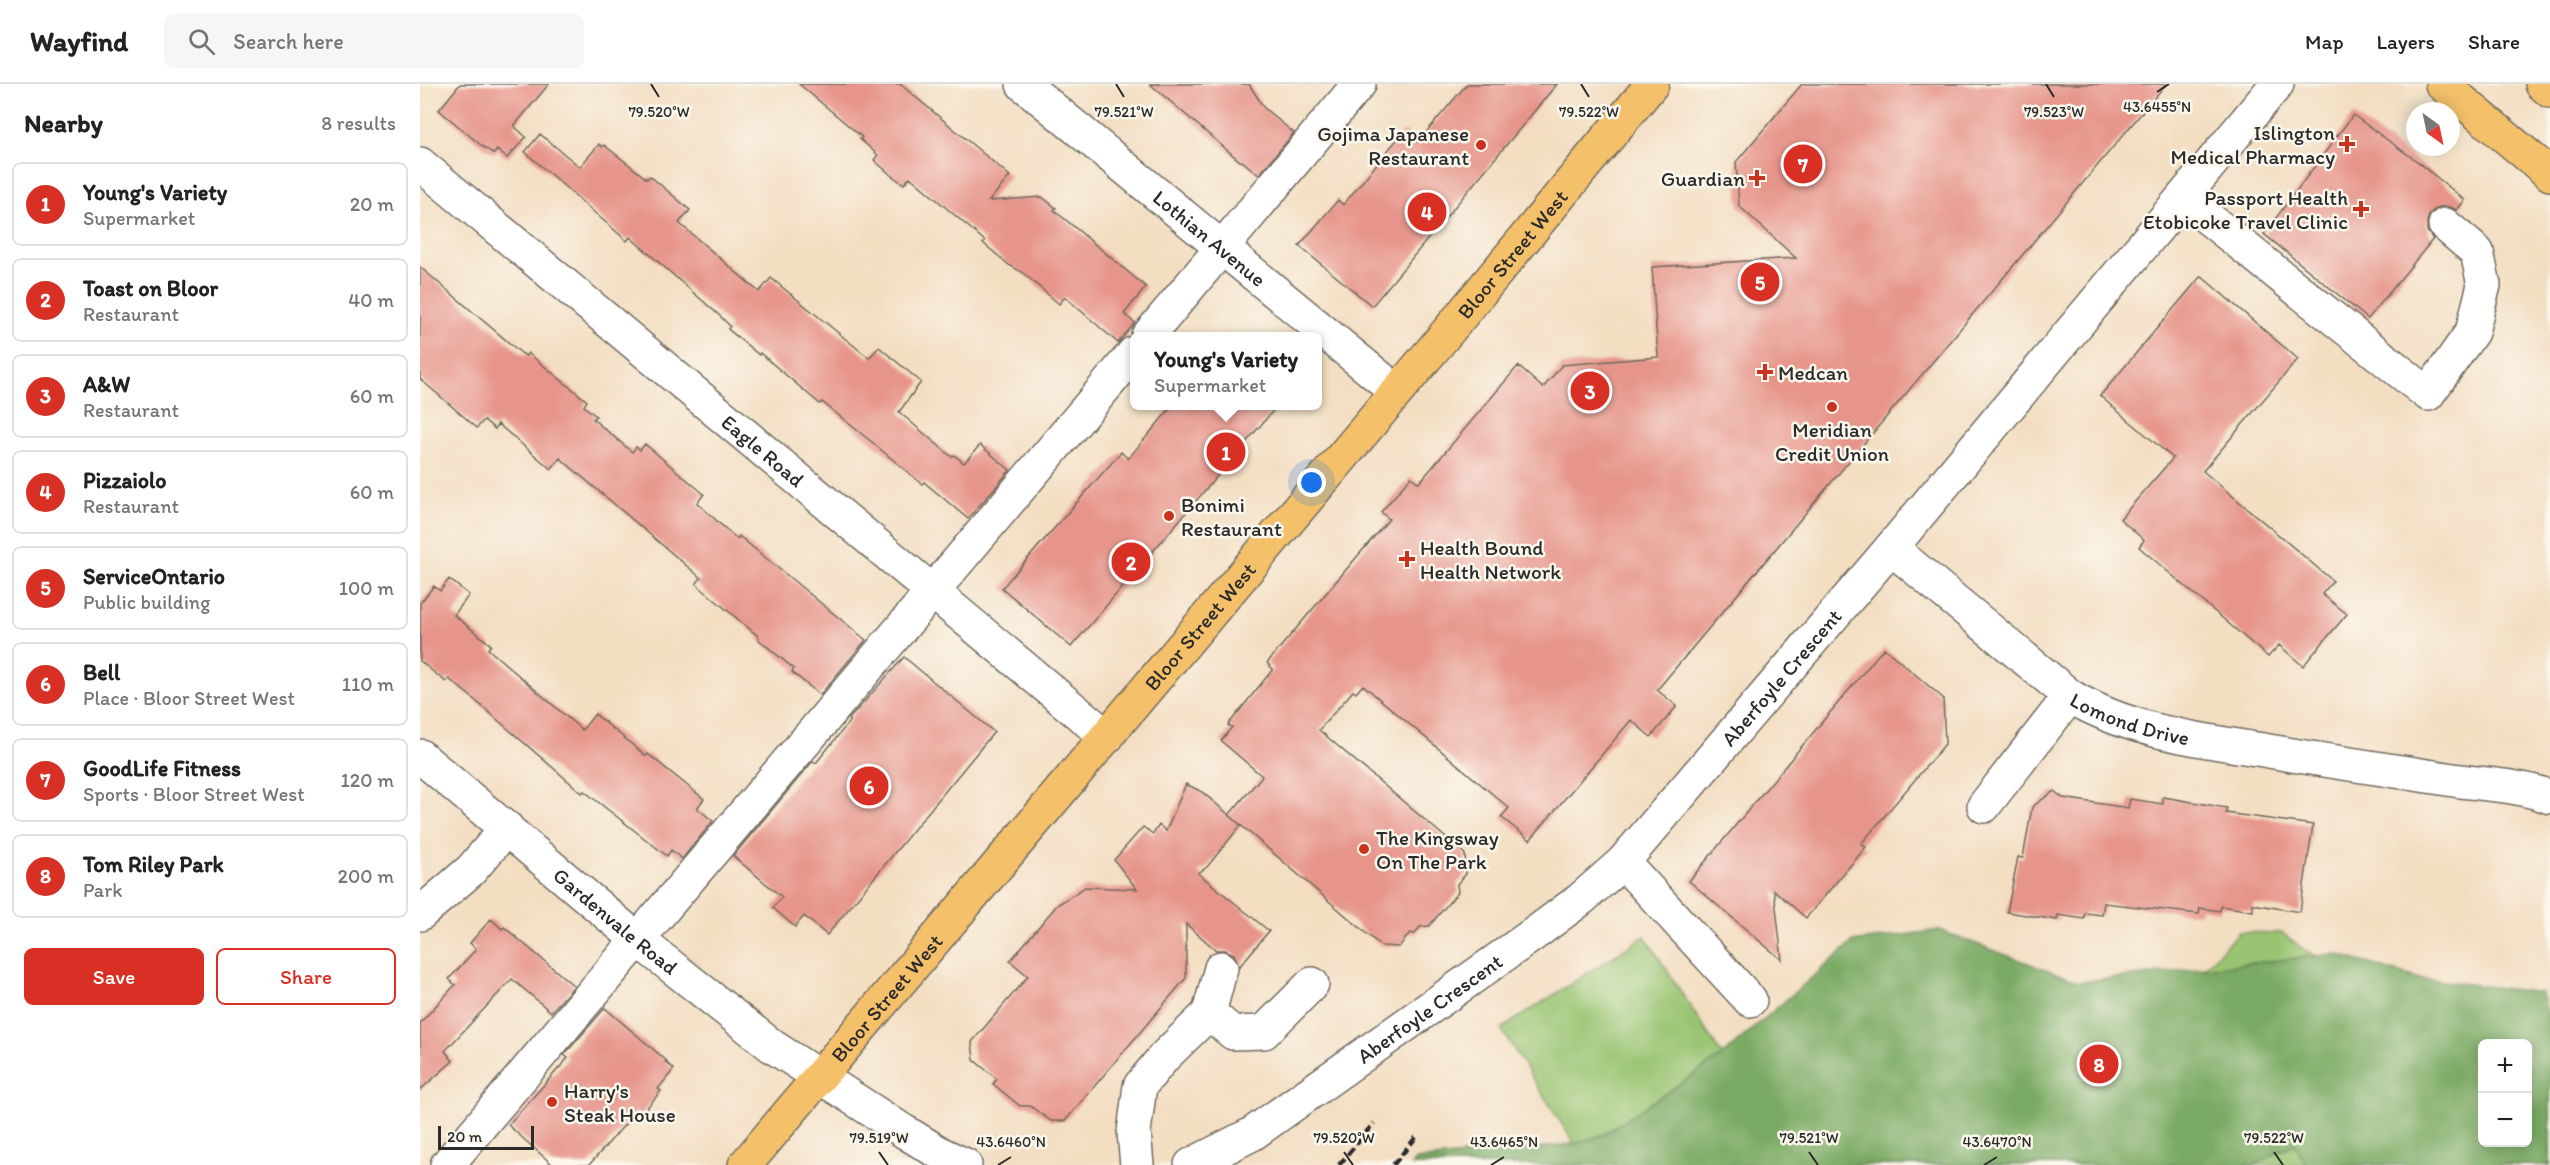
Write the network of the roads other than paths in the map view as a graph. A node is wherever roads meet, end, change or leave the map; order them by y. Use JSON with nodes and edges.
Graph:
{"nodes":[{"id":1,"x":1023,"y":84,"type":"edge"},
{"id":2,"x":1359,"y":84,"type":"edge"},
{"id":3,"x":1652,"y":84,"type":"edge"},
{"id":4,"x":2277,"y":84,"type":"edge"},
{"id":5,"x":2442,"y":84,"type":"edge"},
{"id":6,"x":2542,"y":84,"type":"edge"},
{"id":7,"x":2550,"y":91,"type":"edge"},
{"id":8,"x":420,"y":164,"type":"edge"},
{"id":9,"x":2550,"y":174,"type":"edge"},
{"id":10,"x":2183,"y":198,"type":"junction"},
{"id":11,"x":2445,"y":225,"type":"dead end"},
{"id":12,"x":1223,"y":247,"type":"junction"},
{"id":13,"x":1151,"y":332,"type":"edge"},
{"id":14,"x":1130,"y":358,"type":"edge"},
{"id":15,"x":1396,"y":392,"type":"junction"},
{"id":16,"x":1891,"y":548,"type":"junction"},
{"id":17,"x":933,"y":593,"type":"junction"},
{"id":18,"x":2070,"y":696,"type":"junction"},
{"id":19,"x":1107,"y":737,"type":"junction"},
{"id":20,"x":420,"y":756,"type":"edge"},
{"id":21,"x":2433,"y":777,"type":"junction"},
{"id":22,"x":2550,"y":797,"type":"edge"},
{"id":23,"x":1984,"y":806,"type":"dead end"},
{"id":24,"x":2550,"y":812,"type":"edge"},
{"id":25,"x":507,"y":828,"type":"junction"},
{"id":26,"x":1623,"y":862,"type":"junction"},
{"id":27,"x":420,"y":914,"type":"edge"},
{"id":28,"x":638,"y":940,"type":"junction"},
{"id":29,"x":1221,"y":968,"type":"dead end"},
{"id":30,"x":1312,"y":984,"type":"dead end"},
{"id":31,"x":1750,"y":1000,"type":"dead end"},
{"id":32,"x":1209,"y":1013,"type":"junction"},
{"id":33,"x":819,"y":1077,"type":"junction"},
{"id":34,"x":447,"y":1165,"type":"edge"},
{"id":35,"x":745,"y":1165,"type":"edge"},
{"id":36,"x":965,"y":1165,"type":"edge"},
{"id":37,"x":1137,"y":1165,"type":"edge"},
{"id":38,"x":1191,"y":1165,"type":"edge"}],
"edges":[{"from":1,"to":12,"type":"street","name":"Lothian Avenue"},
{"from":2,"to":12,"type":"street"},
{"from":3,"to":15,"type":"main road","name":"Bloor Street West"},
{"from":4,"to":10,"type":"street","name":"Aberfoyle Crescent"},
{"from":5,"to":9,"type":"main road"},
{"from":6,"to":7,"type":"main road"},
{"from":8,"to":17,"type":"street","name":"Eagle Road"},
{"from":10,"to":11,"type":"street"},
{"from":10,"to":16,"type":"street","name":"Aberfoyle Crescent"},
{"from":12,"to":13,"type":"street"},
{"from":12,"to":15,"type":"street","name":"Lothian Avenue"},
{"from":14,"to":17,"type":"street"},
{"from":15,"to":19,"type":"main road","name":"Bloor Street West"},
{"from":16,"to":18,"type":"street","name":"Lomond Drive"},
{"from":16,"to":26,"type":"street","name":"Aberfoyle Crescent"},
{"from":17,"to":19,"type":"street","name":"Eagle Road"},
{"from":17,"to":28,"type":"street"},
{"from":18,"to":21,"type":"street","name":"Lomond Drive"},
{"from":18,"to":23,"type":"street"},
{"from":19,"to":33,"type":"main road","name":"Bloor Street West"},
{"from":20,"to":25,"type":"street","name":"Gardenvale Road"},
{"from":21,"to":22,"type":"street","name":"Lomond Drive"},
{"from":21,"to":24,"type":"street"},
{"from":25,"to":27,"type":"street"},
{"from":25,"to":28,"type":"street","name":"Gardenvale Road"},
{"from":26,"to":31,"type":"street"},
{"from":26,"to":38,"type":"street","name":"Aberfoyle Crescent"},
{"from":28,"to":33,"type":"street","name":"Gardenvale Road"},
{"from":28,"to":34,"type":"street"},
{"from":29,"to":32,"type":"street"},
{"from":30,"to":32,"type":"street"},
{"from":32,"to":37,"type":"street"},
{"from":33,"to":35,"type":"main road","name":"Bloor Street West"},
{"from":33,"to":36,"type":"street"}]}
